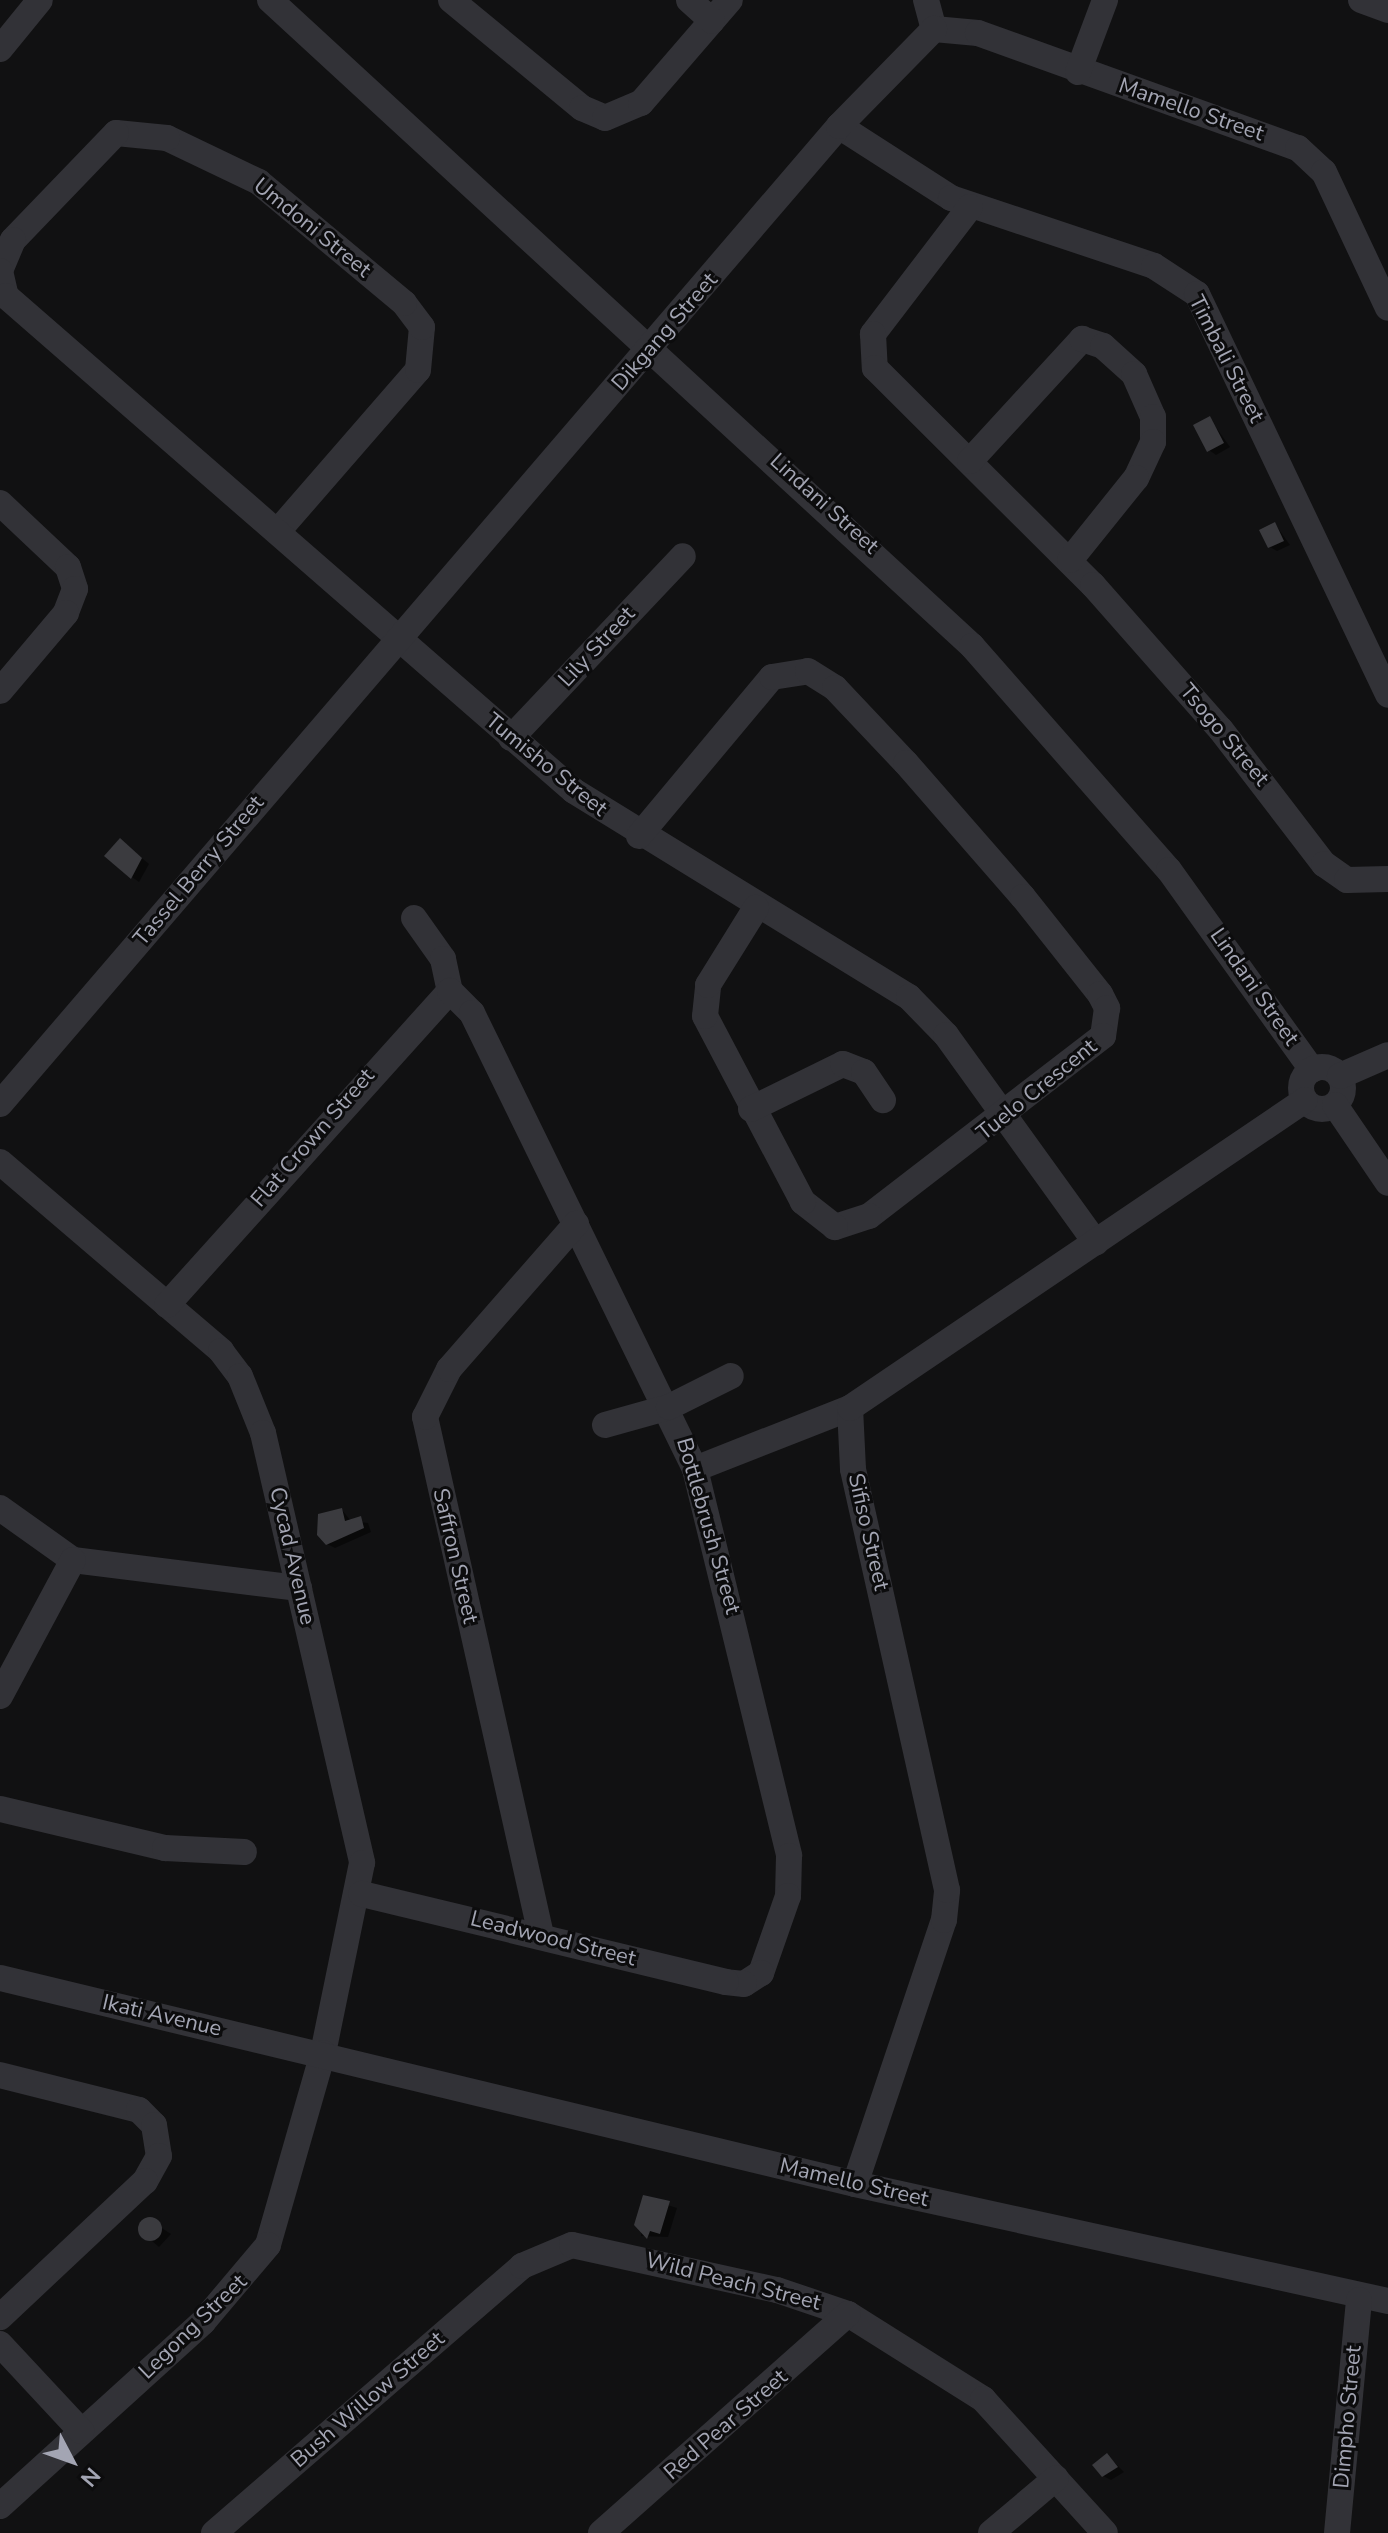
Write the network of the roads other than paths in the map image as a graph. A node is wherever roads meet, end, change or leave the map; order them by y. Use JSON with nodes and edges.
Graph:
{"nodes":[{"id":1,"x":40,"y":0,"type":"edge"},
{"id":2,"x":270,"y":0,"type":"edge"},
{"id":3,"x":451,"y":0,"type":"edge"},
{"id":4,"x":689,"y":0,"type":"edge"},
{"id":5,"x":730,"y":0,"type":"edge"},
{"id":6,"x":926,"y":0,"type":"edge"},
{"id":7,"x":1105,"y":0,"type":"edge"},
{"id":8,"x":1361,"y":0,"type":"edge"},
{"id":9,"x":1388,"y":10,"type":"edge"},
{"id":10,"x":712,"y":21,"type":"junction"},
{"id":11,"x":934,"y":29,"type":"junction"},
{"id":12,"x":0,"y":49,"type":"edge"},
{"id":13,"x":1078,"y":72,"type":"junction"},
{"id":14,"x":839,"y":126,"type":"junction"},
{"id":15,"x":970,"y":207,"type":"junction"},
{"id":16,"x":0,"y":271,"type":"edge"},
{"id":17,"x":1388,"y":308,"type":"edge"},
{"id":18,"x":652,"y":349,"type":"junction"},
{"id":19,"x":970,"y":461,"type":"junction"},
{"id":20,"x":0,"y":503,"type":"edge"},
{"id":21,"x":278,"y":531,"type":"junction"},
{"id":22,"x":683,"y":556,"type":"dead end"},
{"id":23,"x":1070,"y":560,"type":"junction"},
{"id":24,"x":397,"y":638,"type":"junction"},
{"id":25,"x":0,"y":691,"type":"edge"},
{"id":26,"x":1388,"y":695,"type":"edge"},
{"id":27,"x":511,"y":738,"type":"junction"},
{"id":28,"x":639,"y":836,"type":"junction"},
{"id":29,"x":1388,"y":879,"type":"edge"},
{"id":30,"x":756,"y":908,"type":"junction"},
{"id":31,"x":414,"y":918,"type":"dead end"},
{"id":32,"x":458,"y":996,"type":"junction"},
{"id":33,"x":1388,"y":1055,"type":"edge"},
{"id":34,"x":1312,"y":1070,"type":"junction"},
{"id":35,"x":1340,"y":1076,"type":"junction"},
{"id":36,"x":883,"y":1100,"type":"dead end"},
{"id":37,"x":1305,"y":1100,"type":"junction"},
{"id":38,"x":0,"y":1104,"type":"edge"},
{"id":39,"x":1335,"y":1105,"type":"junction"},
{"id":40,"x":751,"y":1109,"type":"junction"},
{"id":41,"x":1004,"y":1119,"type":"junction"},
{"id":42,"x":0,"y":1162,"type":"edge"},
{"id":43,"x":1388,"y":1183,"type":"edge"},
{"id":44,"x":576,"y":1224,"type":"junction"},
{"id":45,"x":1096,"y":1243,"type":"junction"},
{"id":46,"x":167,"y":1305,"type":"junction"},
{"id":47,"x":731,"y":1376,"type":"dead end"},
{"id":48,"x":669,"y":1407,"type":"junction"},
{"id":49,"x":850,"y":1408,"type":"junction"},
{"id":50,"x":605,"y":1425,"type":"dead end"},
{"id":51,"x":695,"y":1469,"type":"junction"},
{"id":52,"x":0,"y":1508,"type":"edge"},
{"id":53,"x":73,"y":1560,"type":"junction"},
{"id":54,"x":299,"y":1588,"type":"junction"},
{"id":55,"x":0,"y":1696,"type":"edge"},
{"id":56,"x":0,"y":1809,"type":"edge"},
{"id":57,"x":244,"y":1852,"type":"dead end"},
{"id":58,"x":361,"y":1894,"type":"junction"},
{"id":59,"x":541,"y":1935,"type":"junction"},
{"id":60,"x":0,"y":1978,"type":"edge"},
{"id":61,"x":744,"y":1984,"type":"joint"},
{"id":62,"x":323,"y":2053,"type":"junction"},
{"id":63,"x":0,"y":2075,"type":"edge"},
{"id":64,"x":855,"y":2184,"type":"junction"},
{"id":65,"x":522,"y":2266,"type":"joint"},
{"id":66,"x":1359,"y":2300,"type":"junction"},
{"id":67,"x":1388,"y":2301,"type":"edge"},
{"id":68,"x":848,"y":2314,"type":"junction"},
{"id":69,"x":0,"y":2317,"type":"edge"},
{"id":70,"x":0,"y":2344,"type":"edge"},
{"id":71,"x":81,"y":2431,"type":"junction"},
{"id":72,"x":1056,"y":2478,"type":"junction"},
{"id":73,"x":0,"y":2506,"type":"edge"},
{"id":74,"x":214,"y":2533,"type":"edge"},
{"id":75,"x":601,"y":2533,"type":"edge"},
{"id":76,"x":991,"y":2533,"type":"edge"},
{"id":77,"x":1105,"y":2533,"type":"edge"},
{"id":78,"x":1337,"y":2533,"type":"edge"}],
"edges":[{"from":1,"to":12,"type":"street"},
{"from":2,"to":18,"type":"street","name":"Lindani Street"},
{"from":3,"to":10,"type":"street"},
{"from":4,"to":10,"type":"street"},
{"from":5,"to":10,"type":"street"},
{"from":6,"to":11,"type":"street"},
{"from":7,"to":13,"type":"street"},
{"from":8,"to":9,"type":"street"},
{"from":11,"to":13,"type":"street","name":"Mamello Street"},
{"from":11,"to":14,"type":"street","name":"Dikgang Street"},
{"from":13,"to":17,"type":"street","name":"Mamello Street"},
{"from":14,"to":15,"type":"street","name":"Timbali Street"},
{"from":14,"to":18,"type":"street","name":"Dikgang Street"},
{"from":15,"to":19,"type":"street","name":"Tsogo Street"},
{"from":15,"to":26,"type":"street","name":"Timbali Street"},
{"from":16,"to":21,"type":"street","name":"Tumisho Street"},
{"from":16,"to":21,"type":"street","name":"Umdoni Street"},
{"from":18,"to":24,"type":"street","name":"Dikgang Street"},
{"from":18,"to":34,"type":"street","name":"Lindani Street"},
{"from":19,"to":23,"type":"street","name":"Tsogo Street"},
{"from":19,"to":23,"type":"street"},
{"from":20,"to":25,"type":"street"},
{"from":21,"to":24,"type":"street","name":"Tumisho Street"},
{"from":22,"to":27,"type":"street","name":"Lily Street"},
{"from":23,"to":29,"type":"street","name":"Tsogo Street"},
{"from":24,"to":27,"type":"street","name":"Tumisho Street"},
{"from":24,"to":38,"type":"street","name":"Tassel Berry Street"},
{"from":27,"to":28,"type":"street","name":"Tumisho Street"},
{"from":28,"to":30,"type":"street","name":"Tumisho Street"},
{"from":28,"to":41,"type":"street","name":"Tuelo Crescent"},
{"from":30,"to":40,"type":"street","name":"Tuelo Crescent"},
{"from":30,"to":41,"type":"street","name":"Tumisho Street"},
{"from":31,"to":32,"type":"street","name":"Bottlebrush Street"},
{"from":32,"to":44,"type":"street","name":"Bottlebrush Street"},
{"from":32,"to":46,"type":"street","name":"Flat Crown Street"},
{"from":33,"to":35,"type":"street"},
{"from":34,"to":35,"type":"street"},
{"from":34,"to":37,"type":"street"},
{"from":35,"to":39,"type":"street"},
{"from":36,"to":40,"type":"street"},
{"from":37,"to":39,"type":"street"},
{"from":37,"to":45,"type":"street"},
{"from":39,"to":43,"type":"street"},
{"from":40,"to":41,"type":"street","name":"Tuelo Crescent"},
{"from":41,"to":45,"type":"street","name":"Tumisho Street"},
{"from":42,"to":46,"type":"street","name":"Cycad Avenue"},
{"from":44,"to":48,"type":"street","name":"Bottlebrush Street"},
{"from":44,"to":59,"type":"street","name":"Saffron Street"},
{"from":45,"to":49,"type":"street"},
{"from":46,"to":54,"type":"street","name":"Cycad Avenue"},
{"from":47,"to":48,"type":"street"},
{"from":48,"to":50,"type":"street"},
{"from":48,"to":51,"type":"street","name":"Bottlebrush Street"},
{"from":49,"to":51,"type":"street"},
{"from":49,"to":64,"type":"street","name":"Sifiso Street"},
{"from":51,"to":61,"type":"street","name":"Bottlebrush Street"},
{"from":52,"to":53,"type":"street"},
{"from":53,"to":54,"type":"street"},
{"from":53,"to":55,"type":"street"},
{"from":54,"to":58,"type":"street","name":"Cycad Avenue"},
{"from":56,"to":57,"type":"street"},
{"from":58,"to":59,"type":"street","name":"Leadwood Street"},
{"from":58,"to":62,"type":"street","name":"Cycad Avenue"},
{"from":59,"to":61,"type":"street","name":"Leadwood Street"},
{"from":60,"to":62,"type":"street","name":"Ikati Avenue"},
{"from":62,"to":64,"type":"street","name":"Mamello Street"},
{"from":62,"to":71,"type":"street","name":"Legong Street"},
{"from":63,"to":69,"type":"street"},
{"from":64,"to":66,"type":"street","name":"Mamello Street"},
{"from":65,"to":68,"type":"street","name":"Wild Peach Street"},
{"from":65,"to":74,"type":"street","name":"Bush Willow Street"},
{"from":66,"to":67,"type":"street","name":"Mamello Street"},
{"from":66,"to":78,"type":"street","name":"Dimpho Street"},
{"from":68,"to":72,"type":"street","name":"Wild Peach Street"},
{"from":68,"to":75,"type":"street","name":"Red Pear Street"},
{"from":70,"to":71,"type":"street"},
{"from":71,"to":73,"type":"street","name":"Legong Street"},
{"from":72,"to":76,"type":"street"},
{"from":72,"to":77,"type":"street","name":"Wild Peach Street"}]}
